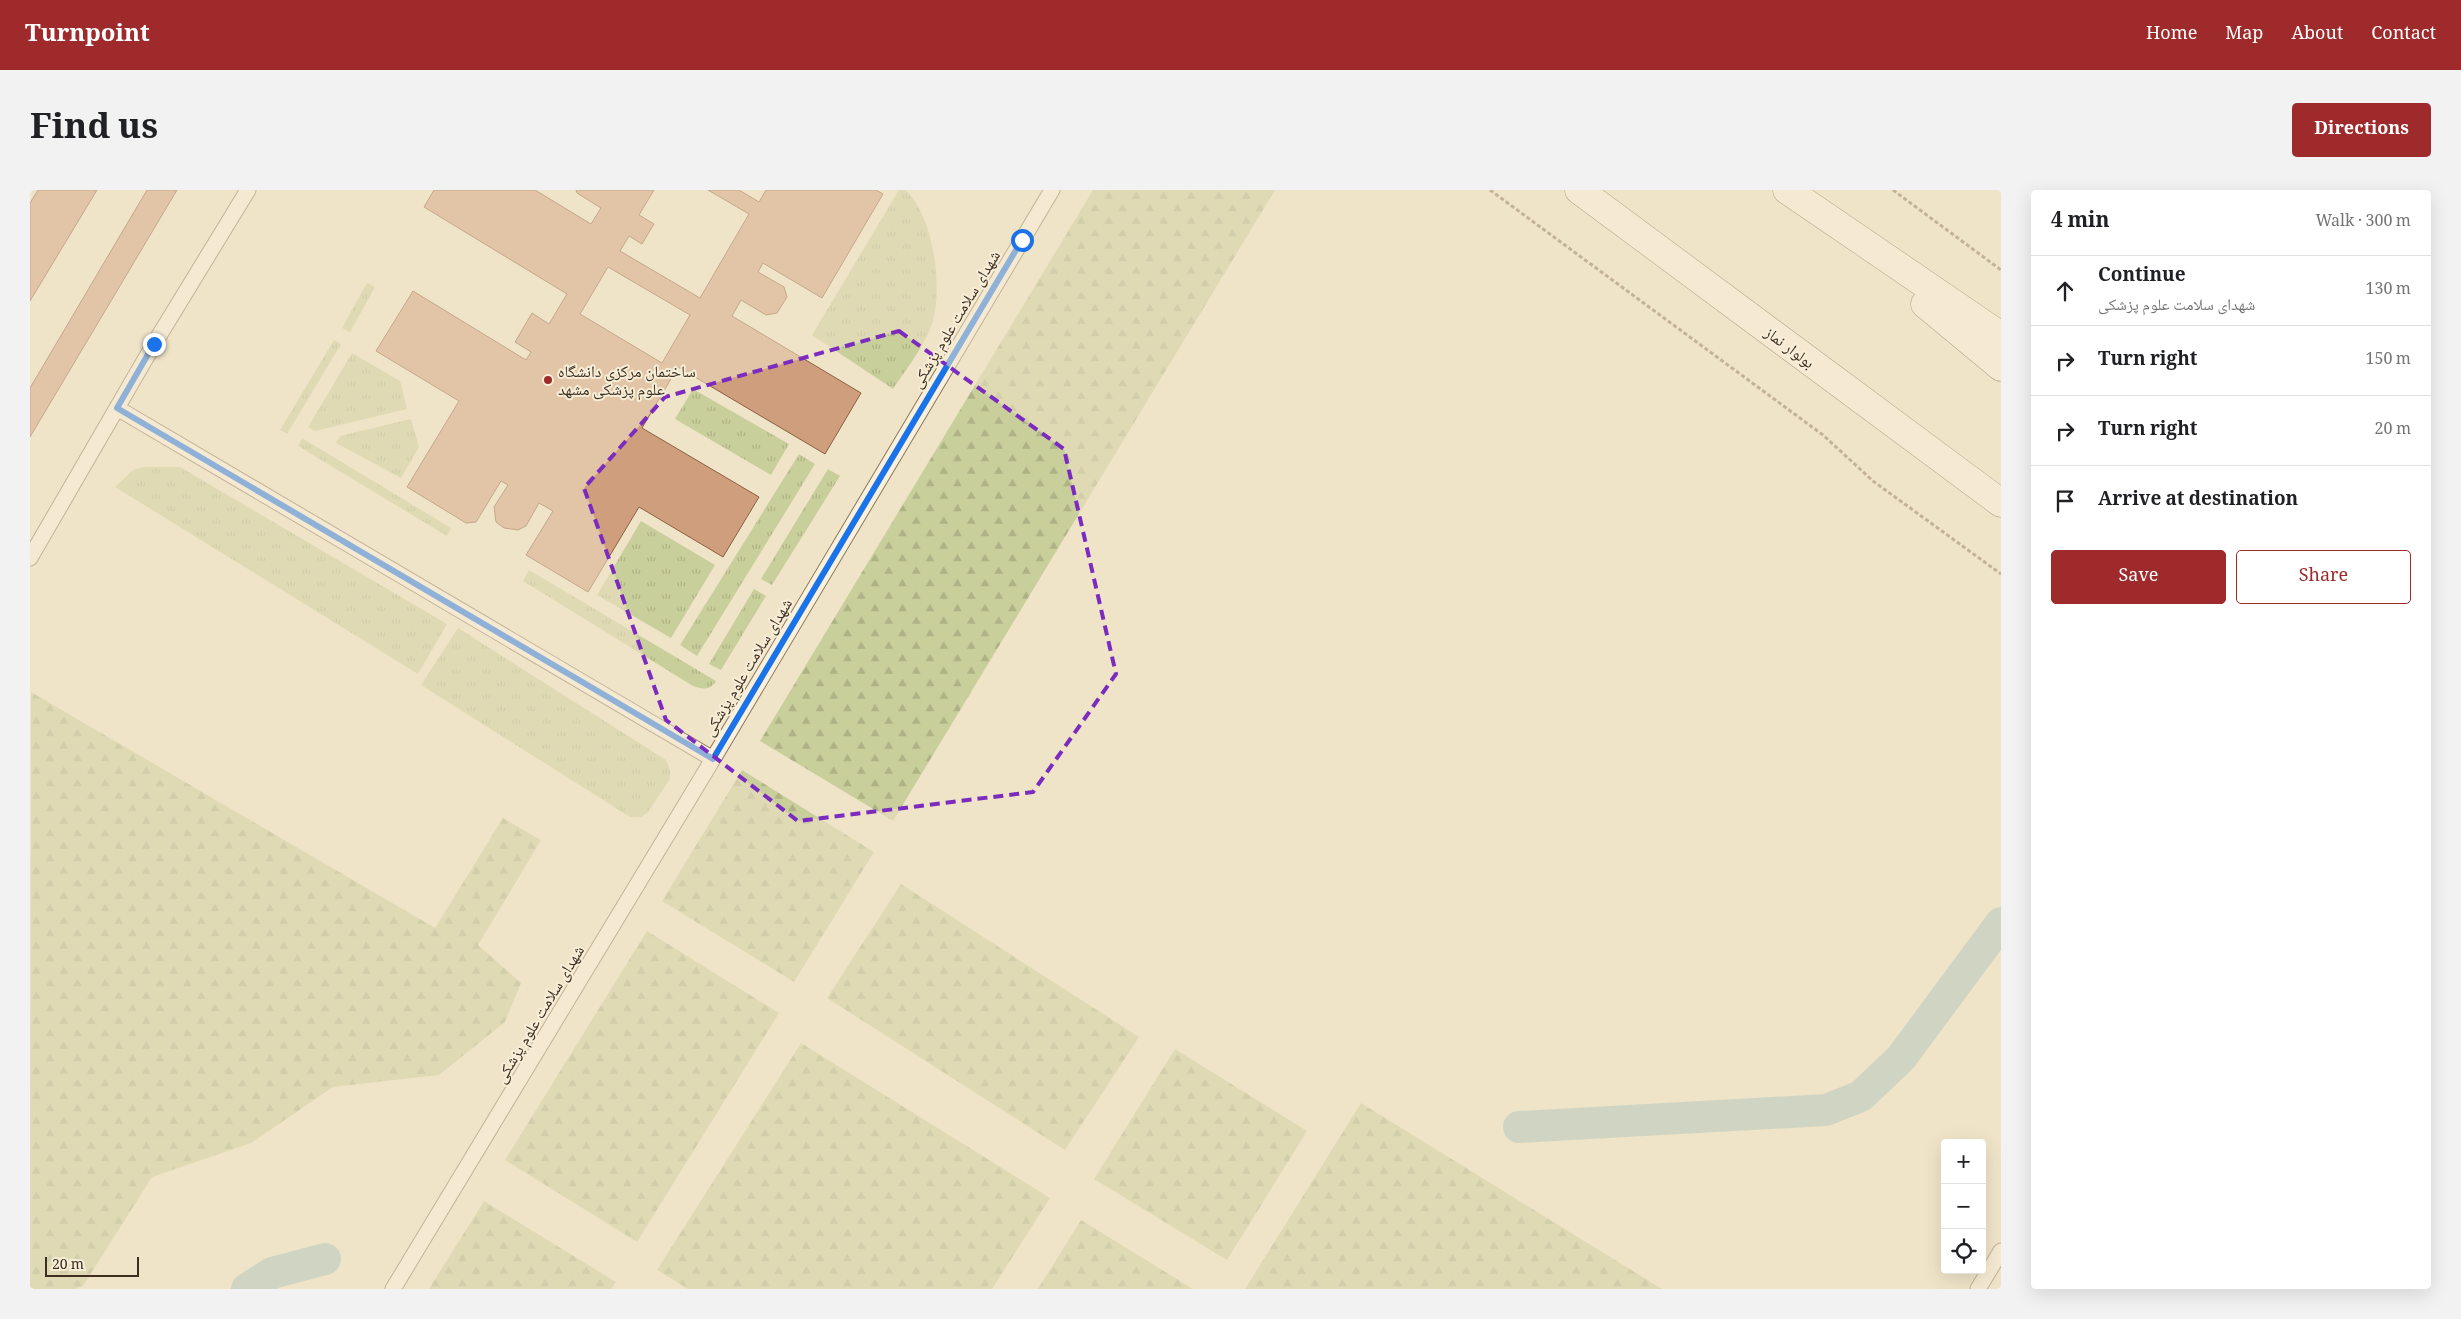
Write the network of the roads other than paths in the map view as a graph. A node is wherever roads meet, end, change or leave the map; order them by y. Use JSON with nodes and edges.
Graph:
{"nodes":[{"id":1,"x":248,"y":190,"type":"edge"},
{"id":2,"x":1052,"y":190,"type":"edge"},
{"id":3,"x":1580,"y":190,"type":"edge"},
{"id":4,"x":1797,"y":197,"type":"edge"},
{"id":5,"x":2001,"y":336,"type":"edge"},
{"id":6,"x":2001,"y":367,"type":"edge"},
{"id":7,"x":117,"y":408,"type":"junction"},
{"id":8,"x":2001,"y":504,"type":"edge"},
{"id":9,"x":30,"y":558,"type":"edge"},
{"id":10,"x":713,"y":759,"type":"junction"},
{"id":11,"x":2001,"y":1251,"type":"edge"},
{"id":12,"x":393,"y":1289,"type":"edge"},
{"id":13,"x":1978,"y":1289,"type":"edge"}],
"edges":[{"from":1,"to":7,"type":"lane"},
{"from":2,"to":10,"type":"lane","name":"شهدای سلامت علوم پزشکی"},
{"from":3,"to":8,"type":"main road","name":"بولوار نماز"},
{"from":4,"to":5,"type":"main road"},
{"from":4,"to":6,"type":"main road"},
{"from":7,"to":9,"type":"lane"},
{"from":7,"to":10,"type":"lane"},
{"from":10,"to":12,"type":"lane","name":"شهدای سلامت علوم پزشکی"},
{"from":11,"to":13,"type":"lane"}]}
